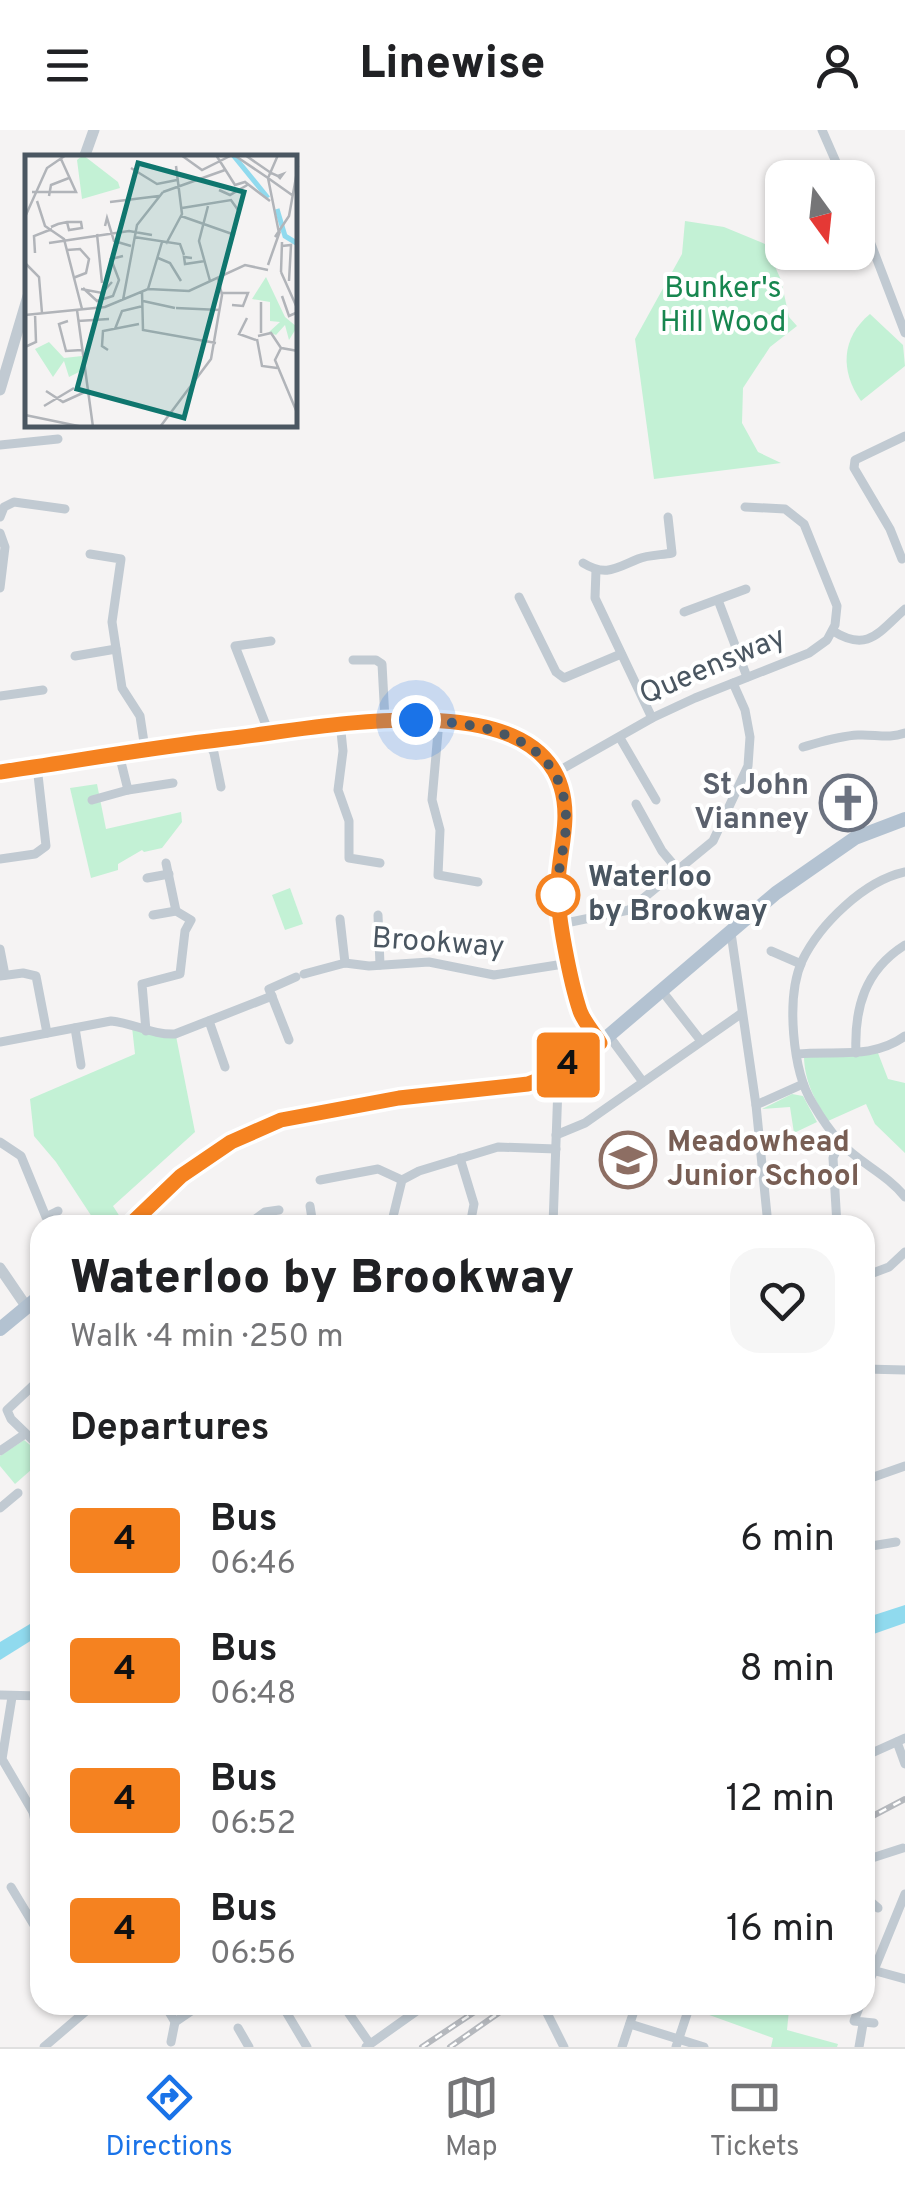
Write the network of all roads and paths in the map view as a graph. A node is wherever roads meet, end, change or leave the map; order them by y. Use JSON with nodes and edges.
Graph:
{"nodes":[{"id":1,"x":94,"y":130,"type":"edge"},
{"id":2,"x":826,"y":131,"type":"edge"},
{"id":3,"x":85,"y":155,"type":"edge"},
{"id":4,"x":836,"y":160,"type":"edge"},
{"id":5,"x":875,"y":251,"type":"edge"},
{"id":6,"x":25,"y":306,"type":"edge"},
{"id":7,"x":905,"y":333,"type":"edge"},
{"id":8,"x":0,"y":390,"type":"edge"},
{"id":9,"x":905,"y":436,"type":"edge"},
{"id":10,"x":58,"y":439,"type":"dead end"},
{"id":11,"x":0,"y":445,"type":"edge"},
{"id":12,"x":745,"y":507,"type":"dead end"},
{"id":13,"x":65,"y":509,"type":"dead end"},
{"id":14,"x":668,"y":516,"type":"dead end"},
{"id":15,"x":0,"y":517,"type":"edge"},
{"id":16,"x":0,"y":532,"type":"edge"},
{"id":17,"x":90,"y":554,"type":"dead end"},
{"id":18,"x":902,"y":560,"type":"dead end"},
{"id":19,"x":583,"y":562,"type":"dead end"},
{"id":20,"x":596,"y":570,"type":"junction"},
{"id":21,"x":0,"y":583,"type":"edge"},
{"id":22,"x":746,"y":590,"type":"dead end"},
{"id":23,"x":518,"y":597,"type":"dead end"},
{"id":24,"x":718,"y":600,"type":"junction"},
{"id":25,"x":905,"y":609,"type":"edge"},
{"id":26,"x":684,"y":612,"type":"dead end"},
{"id":27,"x":833,"y":631,"type":"junction"},
{"id":28,"x":271,"y":641,"type":"dead end"},
{"id":29,"x":116,"y":650,"type":"junction"},
{"id":30,"x":620,"y":654,"type":"junction"},
{"id":31,"x":76,"y":656,"type":"dead end"},
{"id":32,"x":353,"y":660,"type":"dead end"},
{"id":33,"x":747,"y":677,"type":"junction"},
{"id":34,"x":733,"y":682,"type":"junction"},
{"id":35,"x":43,"y":690,"type":"dead end"},
{"id":36,"x":0,"y":696,"type":"edge"},
{"id":37,"x":652,"y":718,"type":"junction"},
{"id":38,"x":385,"y":720,"type":"junction"},
{"id":39,"x":438,"y":721,"type":"junction"},
{"id":40,"x":340,"y":722,"type":"junction"},
{"id":41,"x":269,"y":732,"type":"junction"},
{"id":42,"x":905,"y":733,"type":"edge"},
{"id":43,"x":620,"y":738,"type":"junction"},
{"id":44,"x":208,"y":741,"type":"junction"},
{"id":45,"x":803,"y":748,"type":"dead end"},
{"id":46,"x":145,"y":749,"type":"junction"},
{"id":47,"x":120,"y":754,"type":"junction"},
{"id":48,"x":37,"y":766,"type":"junction"},
{"id":49,"x":0,"y":772,"type":"edge"},
{"id":50,"x":555,"y":773,"type":"junction"},
{"id":51,"x":174,"y":782,"type":"dead end"},
{"id":52,"x":221,"y":787,"type":"dead end"},
{"id":53,"x":128,"y":790,"type":"junction"},
{"id":54,"x":92,"y":800,"type":"dead end"},
{"id":55,"x":656,"y":800,"type":"dead end"},
{"id":56,"x":636,"y":804,"type":"dead end"},
{"id":57,"x":905,"y":819,"type":"edge"},
{"id":58,"x":0,"y":860,"type":"edge"},
{"id":59,"x":380,"y":863,"type":"dead end"},
{"id":60,"x":678,"y":870,"type":"junction"},
{"id":61,"x":905,"y":872,"type":"edge"},
{"id":62,"x":147,"y":878,"type":"dead end"},
{"id":63,"x":478,"y":882,"type":"dead end"},
{"id":64,"x":176,"y":911,"type":"junction"},
{"id":65,"x":153,"y":915,"type":"dead end"},
{"id":66,"x":378,"y":915,"type":"dead end"},
{"id":67,"x":340,"y":919,"type":"dead end"},
{"id":68,"x":561,"y":924,"type":"junction"},
{"id":69,"x":731,"y":933,"type":"junction"},
{"id":70,"x":905,"y":944,"type":"edge"},
{"id":71,"x":0,"y":949,"type":"edge"},
{"id":72,"x":771,"y":951,"type":"dead end"},
{"id":73,"x":345,"y":962,"type":"junction"},
{"id":74,"x":570,"y":964,"type":"junction"},
{"id":75,"x":801,"y":964,"type":"junction"},
{"id":76,"x":380,"y":965,"type":"junction"},
{"id":77,"x":2,"y":976,"type":"edge"},
{"id":78,"x":662,"y":991,"type":"junction"},
{"id":79,"x":272,"y":996,"type":"junction"},
{"id":80,"x":742,"y":1013,"type":"junction"},
{"id":81,"x":208,"y":1020,"type":"junction"},
{"id":82,"x":75,"y":1028,"type":"junction"},
{"id":83,"x":146,"y":1031,"type":"junction"},
{"id":84,"x":47,"y":1032,"type":"junction"},
{"id":85,"x":905,"y":1036,"type":"edge"},
{"id":86,"x":604,"y":1039,"type":"junction"},
{"id":87,"x":289,"y":1040,"type":"dead end"},
{"id":88,"x":701,"y":1041,"type":"junction"},
{"id":89,"x":0,"y":1042,"type":"edge"},
{"id":90,"x":856,"y":1053,"type":"junction"},
{"id":91,"x":797,"y":1054,"type":"junction"},
{"id":92,"x":81,"y":1065,"type":"dead end"},
{"id":93,"x":226,"y":1067,"type":"dead end"},
{"id":94,"x":554,"y":1074,"type":"junction"},
{"id":95,"x":643,"y":1082,"type":"junction"},
{"id":96,"x":803,"y":1084,"type":"junction"},
{"id":97,"x":756,"y":1105,"type":"junction"},
{"id":98,"x":556,"y":1135,"type":"junction"},
{"id":99,"x":0,"y":1142,"type":"edge"},
{"id":100,"x":840,"y":1142,"type":"junction"},
{"id":101,"x":556,"y":1149,"type":"junction"},
{"id":102,"x":460,"y":1158,"type":"junction"},
{"id":103,"x":320,"y":1180,"type":"dead end"},
{"id":104,"x":402,"y":1180,"type":"junction"},
{"id":105,"x":905,"y":1197,"type":"edge"},
{"id":106,"x":310,"y":1206,"type":"dead end"},
{"id":107,"x":279,"y":1210,"type":"dead end"},
{"id":108,"x":58,"y":1211,"type":"dead end"},
{"id":109,"x":45,"y":1215,"type":"edge"},
{"id":110,"x":50,"y":1215,"type":"edge"},
{"id":111,"x":140,"y":1215,"type":"edge"},
{"id":112,"x":261,"y":1215,"type":"edge"},
{"id":113,"x":311,"y":1215,"type":"edge"},
{"id":114,"x":393,"y":1215,"type":"edge"},
{"id":115,"x":472,"y":1215,"type":"edge"},
{"id":116,"x":553,"y":1215,"type":"edge"},
{"id":117,"x":767,"y":1215,"type":"edge"},
{"id":118,"x":836,"y":1215,"type":"edge"},
{"id":119,"x":905,"y":1252,"type":"edge"},
{"id":120,"x":0,"y":1268,"type":"edge"},
{"id":121,"x":875,"y":1273,"type":"edge"},
{"id":122,"x":30,"y":1303,"type":"edge"},
{"id":123,"x":26,"y":1306,"type":"junction"},
{"id":124,"x":0,"y":1329,"type":"edge"},
{"id":125,"x":875,"y":1369,"type":"edge"},
{"id":126,"x":905,"y":1370,"type":"edge"},
{"id":127,"x":30,"y":1388,"type":"edge"},
{"id":128,"x":25,"y":1434,"type":"junction"},
{"id":129,"x":30,"y":1438,"type":"edge"},
{"id":130,"x":0,"y":1451,"type":"edge"},
{"id":131,"x":905,"y":1466,"type":"edge"},
{"id":132,"x":875,"y":1476,"type":"edge"},
{"id":133,"x":18,"y":1493,"type":"dead end"},
{"id":134,"x":0,"y":1508,"type":"edge"},
{"id":135,"x":896,"y":1542,"type":"dead end"},
{"id":136,"x":875,"y":1545,"type":"edge"},
{"id":137,"x":0,"y":1695,"type":"edge"},
{"id":138,"x":30,"y":1696,"type":"edge"},
{"id":139,"x":12,"y":1697,"type":"junction"},
{"id":140,"x":901,"y":1740,"type":"edge"},
{"id":141,"x":875,"y":1752,"type":"edge"},
{"id":142,"x":1,"y":1760,"type":"edge"},
{"id":143,"x":905,"y":1764,"type":"edge"},
{"id":144,"x":30,"y":1807,"type":"edge"},
{"id":145,"x":903,"y":1848,"type":"edge"},
{"id":146,"x":875,"y":1857,"type":"edge"},
{"id":147,"x":11,"y":1887,"type":"dead end"},
{"id":148,"x":905,"y":1894,"type":"edge"},
{"id":149,"x":875,"y":1905,"type":"edge"},
{"id":150,"x":878,"y":1908,"type":"dead end"},
{"id":151,"x":30,"y":1918,"type":"edge"},
{"id":152,"x":900,"y":1920,"type":"edge"},
{"id":153,"x":875,"y":1962,"type":"edge"},
{"id":154,"x":875,"y":1971,"type":"edge"},
{"id":155,"x":905,"y":1979,"type":"edge"},
{"id":156,"x":82,"y":2015,"type":"edge"},
{"id":157,"x":171,"y":2015,"type":"edge"},
{"id":158,"x":185,"y":2015,"type":"edge"},
{"id":159,"x":288,"y":2015,"type":"edge"},
{"id":160,"x":348,"y":2015,"type":"edge"},
{"id":161,"x":403,"y":2015,"type":"edge"},
{"id":162,"x":547,"y":2015,"type":"edge"},
{"id":163,"x":633,"y":2015,"type":"edge"},
{"id":164,"x":687,"y":2015,"type":"edge"},
{"id":165,"x":862,"y":2015,"type":"edge"},
{"id":166,"x":175,"y":2022,"type":"junction"},
{"id":167,"x":630,"y":2024,"type":"junction"},
{"id":168,"x":238,"y":2028,"type":"dead end"},
{"id":169,"x":171,"y":2042,"type":"dead end"},
{"id":170,"x":677,"y":2043,"type":"edge"},
{"id":171,"x":368,"y":2046,"type":"edge"},
{"id":172,"x":44,"y":2047,"type":"edge"},
{"id":173,"x":249,"y":2047,"type":"edge"},
{"id":174,"x":307,"y":2047,"type":"edge"},
{"id":175,"x":564,"y":2047,"type":"edge"},
{"id":176,"x":622,"y":2047,"type":"edge"},
{"id":177,"x":704,"y":2047,"type":"edge"},
{"id":178,"x":859,"y":2047,"type":"edge"}],
"edges":[{"from":1,"to":3,"type":"street"},
{"from":2,"to":4,"type":"street"},
{"from":5,"to":7,"type":"street"},
{"from":6,"to":8,"type":"street"},
{"from":9,"to":18,"type":"street"},
{"from":10,"to":11,"type":"street"},
{"from":12,"to":27,"type":"street"},
{"from":13,"to":15,"type":"street"},
{"from":14,"to":20,"type":"street"},
{"from":16,"to":21,"type":"street"},
{"from":17,"to":29,"type":"street"},
{"from":19,"to":20,"type":"street"},
{"from":20,"to":30,"type":"street"},
{"from":22,"to":24,"type":"street"},
{"from":23,"to":30,"type":"street"},
{"from":24,"to":26,"type":"street"},
{"from":24,"to":33,"type":"street"},
{"from":25,"to":27,"type":"street"},
{"from":27,"to":33,"type":"street","name":"Queensway"},
{"from":28,"to":41,"type":"street"},
{"from":29,"to":31,"type":"street"},
{"from":29,"to":46,"type":"street"},
{"from":30,"to":37,"type":"street"},
{"from":32,"to":38,"type":"street"},
{"from":33,"to":34,"type":"street","name":"Queensway"},
{"from":34,"to":37,"type":"street","name":"Queensway"},
{"from":34,"to":60,"type":"street"},
{"from":35,"to":36,"type":"street"},
{"from":37,"to":43,"type":"street","name":"Queensway"},
{"from":38,"to":39,"type":"street"},
{"from":38,"to":40,"type":"street"},
{"from":39,"to":50,"type":"street"},
{"from":39,"to":63,"type":"street"},
{"from":40,"to":41,"type":"street"},
{"from":40,"to":59,"type":"street"},
{"from":41,"to":44,"type":"street"},
{"from":42,"to":45,"type":"street"},
{"from":43,"to":50,"type":"street","name":"Queensway"},
{"from":43,"to":55,"type":"street"},
{"from":44,"to":46,"type":"street"},
{"from":44,"to":52,"type":"street"},
{"from":46,"to":47,"type":"street"},
{"from":47,"to":48,"type":"street"},
{"from":47,"to":53,"type":"street"},
{"from":48,"to":49,"type":"street"},
{"from":48,"to":58,"type":"street"},
{"from":50,"to":68,"type":"street"},
{"from":51,"to":53,"type":"street"},
{"from":53,"to":54,"type":"street"},
{"from":56,"to":60,"type":"street"},
{"from":57,"to":69,"type":"main road"},
{"from":60,"to":68,"type":"street"},
{"from":61,"to":75,"type":"street"},
{"from":62,"to":64,"type":"street"},
{"from":64,"to":65,"type":"street"},
{"from":64,"to":83,"type":"street"},
{"from":66,"to":76,"type":"street"},
{"from":67,"to":73,"type":"street"},
{"from":68,"to":74,"type":"street"},
{"from":69,"to":78,"type":"main road"},
{"from":69,"to":80,"type":"street"},
{"from":70,"to":90,"type":"street"},
{"from":71,"to":77,"type":"street"},
{"from":72,"to":75,"type":"street"},
{"from":73,"to":76,"type":"street","name":"Brookway"},
{"from":73,"to":79,"type":"street","name":"Brookway"},
{"from":74,"to":76,"type":"street","name":"Brookway"},
{"from":74,"to":86,"type":"street"},
{"from":75,"to":91,"type":"street"},
{"from":77,"to":84,"type":"street"},
{"from":78,"to":86,"type":"main road"},
{"from":78,"to":88,"type":"street"},
{"from":79,"to":81,"type":"street"},
{"from":79,"to":87,"type":"street"},
{"from":80,"to":88,"type":"street"},
{"from":80,"to":97,"type":"street"},
{"from":81,"to":83,"type":"street"},
{"from":81,"to":93,"type":"street"},
{"from":82,"to":83,"type":"street"},
{"from":82,"to":84,"type":"street"},
{"from":82,"to":92,"type":"street"},
{"from":84,"to":89,"type":"street"},
{"from":85,"to":90,"type":"street"},
{"from":86,"to":94,"type":"main road"},
{"from":86,"to":95,"type":"street"},
{"from":88,"to":95,"type":"street"},
{"from":90,"to":91,"type":"street"},
{"from":91,"to":96,"type":"street"},
{"from":94,"to":98,"type":"street"},
{"from":94,"to":111,"type":"main road"},
{"from":95,"to":98,"type":"street"},
{"from":96,"to":97,"type":"street"},
{"from":96,"to":100,"type":"street"},
{"from":97,"to":117,"type":"street"},
{"from":98,"to":101,"type":"street"},
{"from":99,"to":109,"type":"street"},
{"from":100,"to":105,"type":"street"},
{"from":100,"to":118,"type":"street"},
{"from":101,"to":102,"type":"street"},
{"from":101,"to":116,"type":"street"},
{"from":102,"to":104,"type":"street"},
{"from":102,"to":115,"type":"street"},
{"from":103,"to":104,"type":"street"},
{"from":104,"to":114,"type":"street"},
{"from":106,"to":113,"type":"street"},
{"from":107,"to":112,"type":"street"},
{"from":108,"to":110,"type":"street"},
{"from":119,"to":121,"type":"street"},
{"from":120,"to":123,"type":"street"},
{"from":122,"to":123,"type":"main road"},
{"from":123,"to":124,"type":"main road"},
{"from":125,"to":126,"type":"street"},
{"from":127,"to":128,"type":"street"},
{"from":128,"to":129,"type":"street"},
{"from":128,"to":130,"type":"street"},
{"from":131,"to":132,"type":"street"},
{"from":133,"to":134,"type":"street"},
{"from":135,"to":136,"type":"street"},
{"from":137,"to":139,"type":"street"},
{"from":138,"to":139,"type":"street"},
{"from":139,"to":142,"type":"street"},
{"from":140,"to":141,"type":"street"},
{"from":140,"to":143,"type":"street"},
{"from":142,"to":144,"type":"street"},
{"from":145,"to":146,"type":"street"},
{"from":147,"to":151,"type":"street"},
{"from":148,"to":152,"type":"street"},
{"from":149,"to":150,"type":"street"},
{"from":152,"to":153,"type":"street"},
{"from":154,"to":155,"type":"street"},
{"from":156,"to":172,"type":"street"},
{"from":157,"to":166,"type":"street"},
{"from":158,"to":166,"type":"street"},
{"from":159,"to":174,"type":"street"},
{"from":160,"to":171,"type":"street"},
{"from":161,"to":171,"type":"street"},
{"from":162,"to":175,"type":"street"},
{"from":163,"to":167,"type":"street"},
{"from":164,"to":170,"type":"street"},
{"from":165,"to":178,"type":"street"},
{"from":166,"to":169,"type":"street"},
{"from":167,"to":170,"type":"street"},
{"from":167,"to":176,"type":"street"},
{"from":168,"to":173,"type":"street"},
{"from":170,"to":177,"type":"street"}]}
